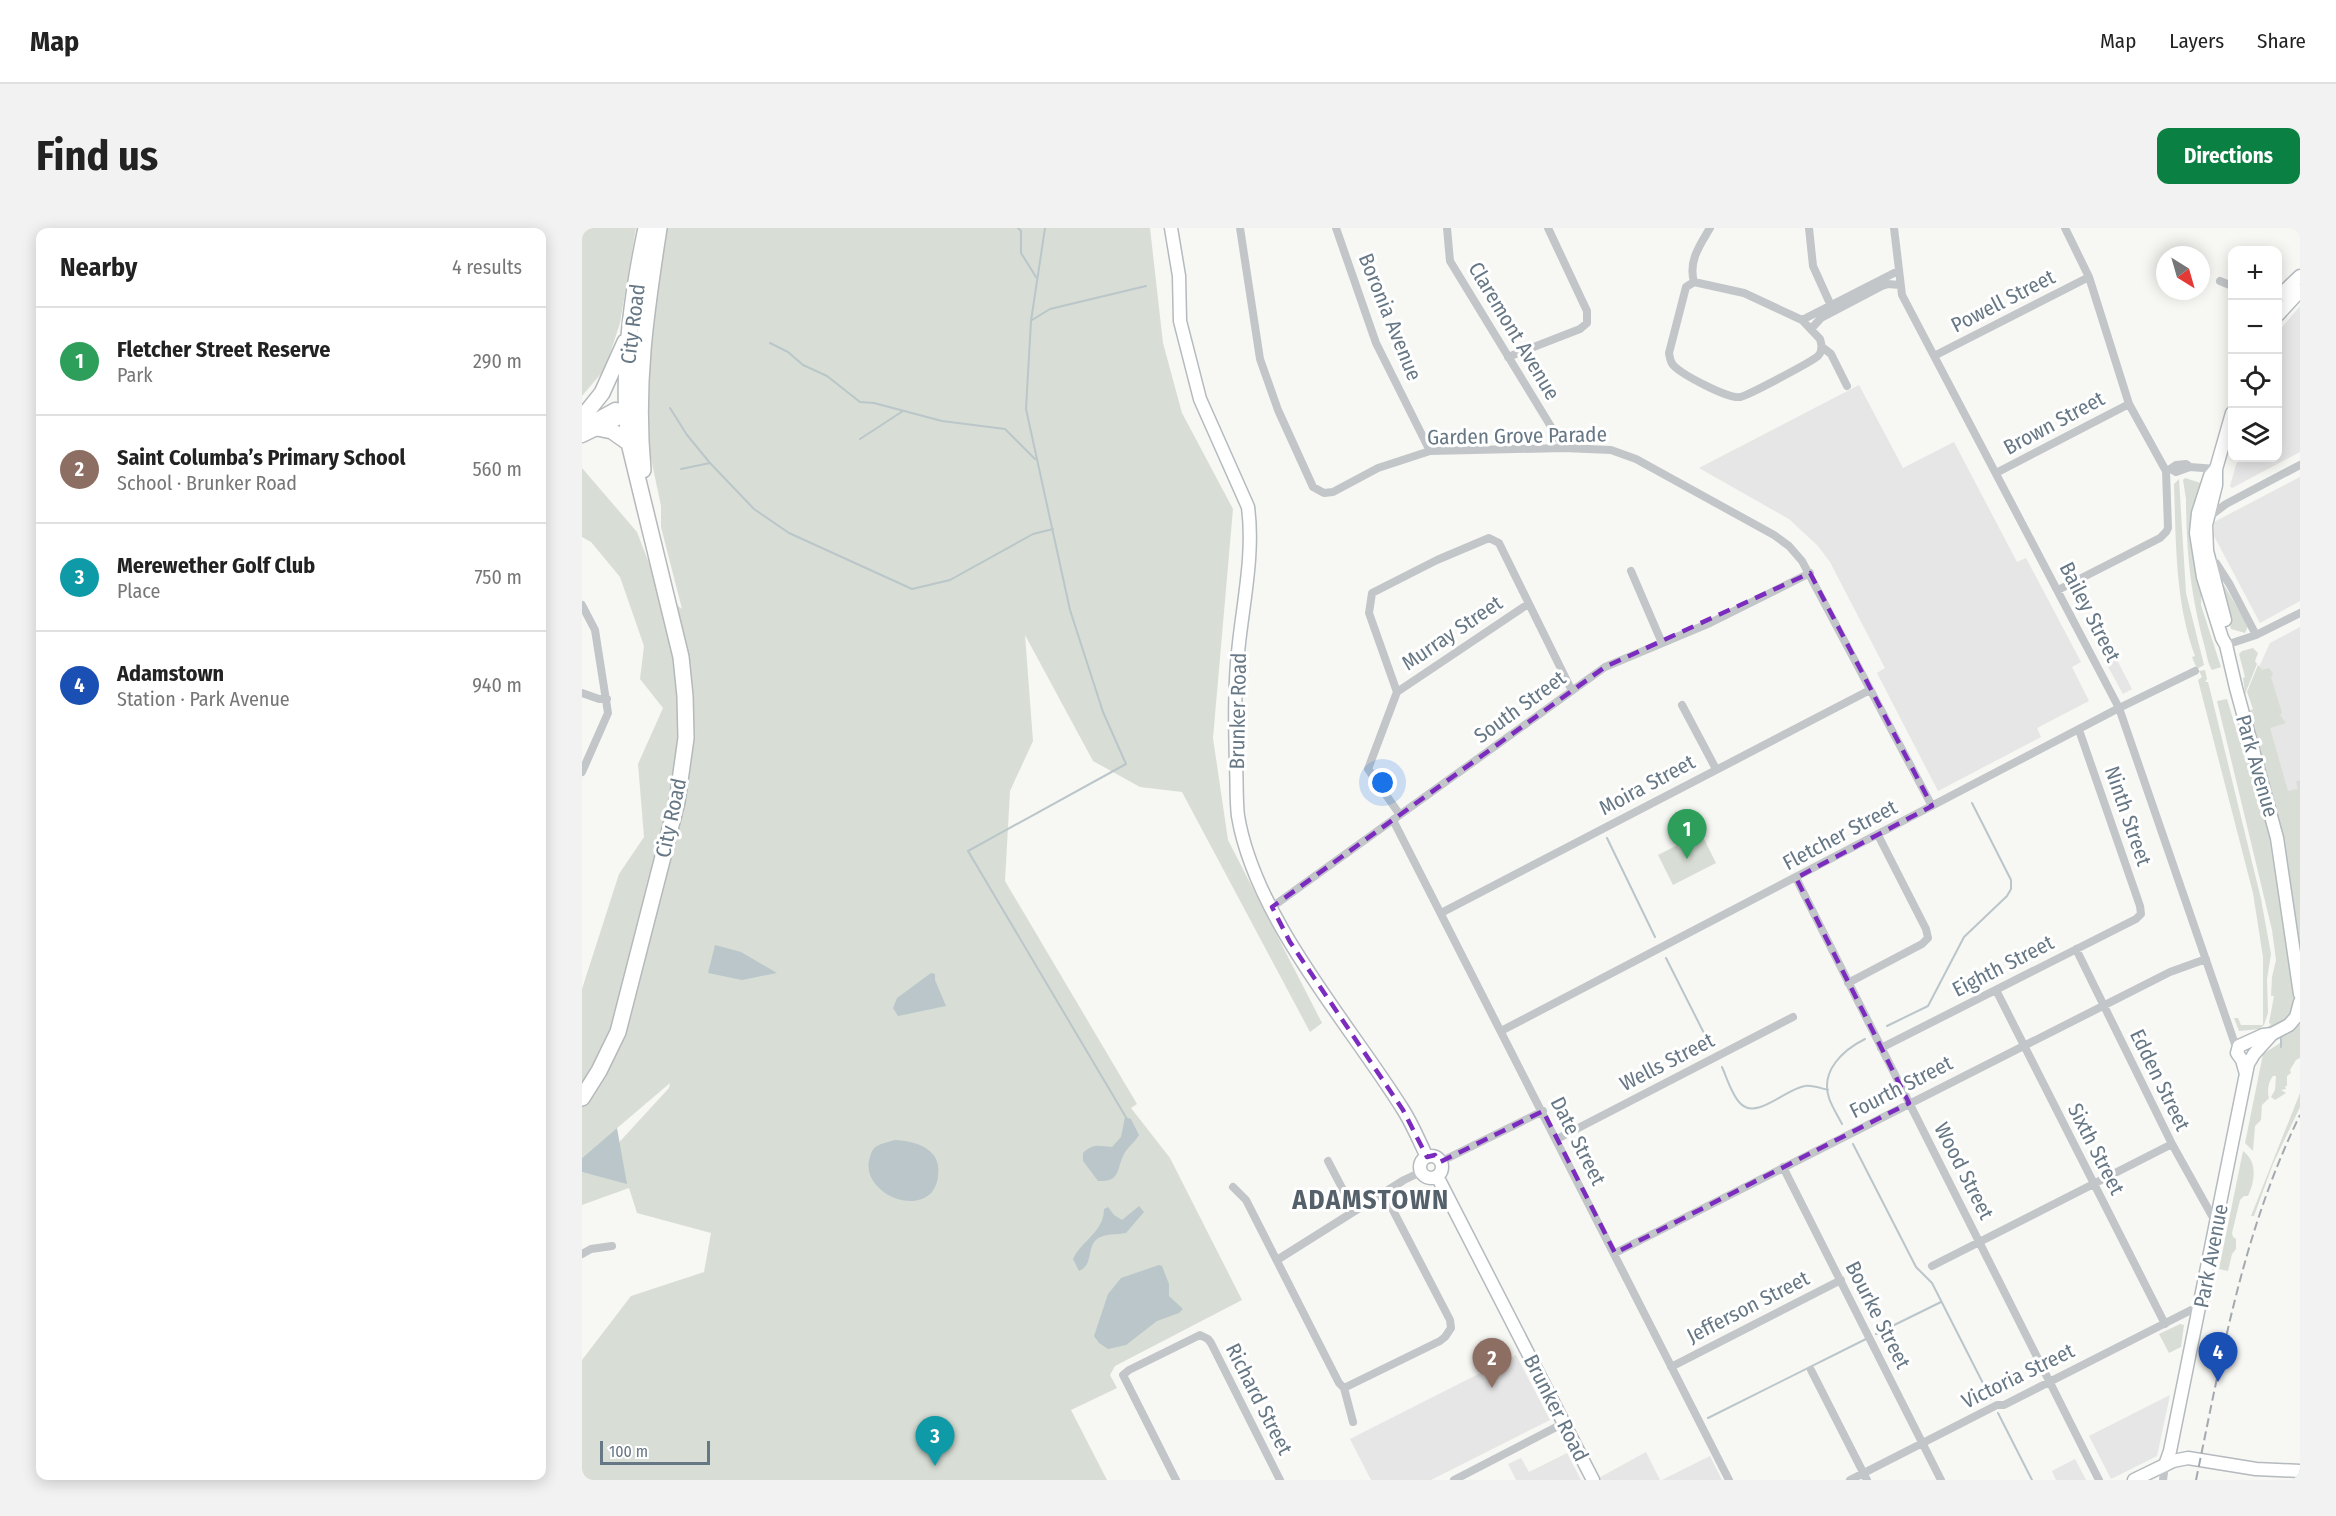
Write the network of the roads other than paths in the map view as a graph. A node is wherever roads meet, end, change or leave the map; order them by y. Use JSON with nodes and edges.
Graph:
{"nodes":[{"id":1,"x":646,"y":228,"type":"edge"},
{"id":2,"x":659,"y":228,"type":"edge"},
{"id":3,"x":1171,"y":228,"type":"edge"},
{"id":4,"x":1240,"y":228,"type":"edge"},
{"id":5,"x":1336,"y":228,"type":"edge"},
{"id":6,"x":1447,"y":228,"type":"edge"},
{"id":7,"x":1548,"y":228,"type":"edge"},
{"id":8,"x":1710,"y":228,"type":"edge"},
{"id":9,"x":1809,"y":228,"type":"edge"},
{"id":10,"x":1894,"y":228,"type":"edge"},
{"id":11,"x":2065,"y":228,"type":"edge"},
{"id":12,"x":1898,"y":271,"type":"junction"},
{"id":13,"x":2300,"y":276,"type":"edge"},
{"id":14,"x":2089,"y":277,"type":"junction"},
{"id":15,"x":2220,"y":281,"type":"dead end"},
{"id":16,"x":1694,"y":282,"type":"junction"},
{"id":17,"x":2228,"y":284,"type":"edge"},
{"id":18,"x":1900,"y":285,"type":"junction"},
{"id":19,"x":2300,"y":291,"type":"edge"},
{"id":20,"x":2282,"y":302,"type":"edge"},
{"id":21,"x":2282,"y":304,"type":"edge"},
{"id":22,"x":1832,"y":308,"type":"junction"},
{"id":23,"x":1802,"y":320,"type":"junction"},
{"id":24,"x":631,"y":326,"type":"junction"},
{"id":25,"x":1811,"y":329,"type":"junction"},
{"id":26,"x":1822,"y":347,"type":"junction"},
{"id":27,"x":1934,"y":356,"type":"junction"},
{"id":28,"x":1508,"y":357,"type":"junction"},
{"id":29,"x":1847,"y":386,"type":"dead end"},
{"id":30,"x":640,"y":387,"type":"junction"},
{"id":31,"x":2129,"y":404,"type":"junction"},
{"id":32,"x":626,"y":411,"type":"junction"},
{"id":33,"x":582,"y":418,"type":"edge"},
{"id":34,"x":2228,"y":427,"type":"edge"},
{"id":35,"x":590,"y":428,"type":"edge"},
{"id":36,"x":582,"y":436,"type":"edge"},
{"id":37,"x":634,"y":443,"type":"junction"},
{"id":38,"x":1563,"y":448,"type":"junction"},
{"id":39,"x":1430,"y":451,"type":"junction"},
{"id":40,"x":2300,"y":465,"type":"edge"},
{"id":41,"x":2216,"y":469,"type":"junction"},
{"id":42,"x":2169,"y":470,"type":"junction"},
{"id":43,"x":1996,"y":473,"type":"junction"},
{"id":44,"x":2205,"y":512,"type":"junction"},
{"id":45,"x":2210,"y":564,"type":"junction"},
{"id":46,"x":1631,"y":571,"type":"dead end"},
{"id":47,"x":1810,"y":573,"type":"junction"},
{"id":48,"x":2058,"y":590,"type":"junction"},
{"id":49,"x":1528,"y":604,"type":"junction"},
{"id":50,"x":582,"y":605,"type":"edge"},
{"id":51,"x":2300,"y":613,"type":"edge"},
{"id":52,"x":2256,"y":636,"type":"junction"},
{"id":53,"x":1662,"y":643,"type":"junction"},
{"id":54,"x":2226,"y":645,"type":"junction"},
{"id":55,"x":2195,"y":671,"type":"dead end"},
{"id":56,"x":1870,"y":690,"type":"junction"},
{"id":57,"x":1572,"y":691,"type":"junction"},
{"id":58,"x":1397,"y":692,"type":"junction"},
{"id":59,"x":582,"y":693,"type":"edge"},
{"id":60,"x":607,"y":699,"type":"junction"},
{"id":61,"x":1682,"y":705,"type":"dead end"},
{"id":62,"x":2119,"y":708,"type":"junction"},
{"id":63,"x":2079,"y":730,"type":"junction"},
{"id":64,"x":1716,"y":769,"type":"junction"},
{"id":65,"x":582,"y":772,"type":"edge"},
{"id":66,"x":1932,"y":806,"type":"junction"},
{"id":67,"x":1396,"y":818,"type":"junction"},
{"id":68,"x":1878,"y":835,"type":"junction"},
{"id":69,"x":1796,"y":878,"type":"junction"},
{"id":70,"x":1272,"y":907,"type":"junction"},
{"id":71,"x":1441,"y":913,"type":"junction"},
{"id":72,"x":2141,"y":914,"type":"joint"},
{"id":73,"x":2076,"y":950,"type":"junction"},
{"id":74,"x":2206,"y":959,"type":"junction"},
{"id":75,"x":1848,"y":983,"type":"junction"},
{"id":76,"x":1996,"y":990,"type":"junction"},
{"id":77,"x":2300,"y":994,"type":"edge"},
{"id":78,"x":2300,"y":1002,"type":"edge"},
{"id":79,"x":2103,"y":1005,"type":"junction"},
{"id":80,"x":1793,"y":1017,"type":"dead end"},
{"id":81,"x":1501,"y":1031,"type":"junction"},
{"id":82,"x":2024,"y":1045,"type":"junction"},
{"id":83,"x":1881,"y":1048,"type":"junction"},
{"id":84,"x":2246,"y":1051,"type":"junction"},
{"id":85,"x":582,"y":1098,"type":"edge"},
{"id":86,"x":1909,"y":1103,"type":"junction"},
{"id":87,"x":1543,"y":1112,"type":"junction"},
{"id":88,"x":1557,"y":1139,"type":"junction"},
{"id":89,"x":2172,"y":1144,"type":"junction"},
{"id":90,"x":1427,"y":1157,"type":"junction"},
{"id":91,"x":1328,"y":1161,"type":"dead end"},
{"id":92,"x":1440,"y":1162,"type":"junction"},
{"id":93,"x":1783,"y":1167,"type":"junction"},
{"id":94,"x":1421,"y":1172,"type":"junction"},
{"id":95,"x":1437,"y":1176,"type":"junction"},
{"id":96,"x":2094,"y":1184,"type":"junction"},
{"id":97,"x":1233,"y":1187,"type":"dead end"},
{"id":98,"x":1384,"y":1193,"type":"junction"},
{"id":99,"x":1354,"y":1211,"type":"junction"},
{"id":100,"x":2217,"y":1224,"type":"junction"},
{"id":101,"x":1980,"y":1242,"type":"junction"},
{"id":102,"x":612,"y":1246,"type":"dead end"},
{"id":103,"x":582,"y":1254,"type":"edge"},
{"id":104,"x":1614,"y":1254,"type":"junction"},
{"id":105,"x":1277,"y":1260,"type":"junction"},
{"id":106,"x":1932,"y":1266,"type":"dead end"},
{"id":107,"x":1841,"y":1280,"type":"junction"},
{"id":108,"x":2201,"y":1305,"type":"junction"},
{"id":109,"x":2165,"y":1323,"type":"junction"},
{"id":110,"x":1671,"y":1367,"type":"junction"},
{"id":111,"x":1811,"y":1370,"type":"dead end"},
{"id":112,"x":2048,"y":1382,"type":"junction"},
{"id":113,"x":1344,"y":1388,"type":"junction"},
{"id":114,"x":1353,"y":1422,"type":"dead end"},
{"id":115,"x":1564,"y":1423,"type":"junction"},
{"id":116,"x":1922,"y":1443,"type":"junction"},
{"id":117,"x":2165,"y":1465,"type":"junction"},
{"id":118,"x":2300,"y":1471,"type":"edge"},
{"id":119,"x":1865,"y":1477,"type":"edge"},
{"id":120,"x":1176,"y":1480,"type":"edge"},
{"id":121,"x":1280,"y":1480,"type":"edge"},
{"id":122,"x":1454,"y":1480,"type":"edge"},
{"id":123,"x":1593,"y":1480,"type":"edge"},
{"id":124,"x":1729,"y":1480,"type":"edge"},
{"id":125,"x":1850,"y":1480,"type":"edge"},
{"id":126,"x":1941,"y":1480,"type":"edge"},
{"id":127,"x":2100,"y":1480,"type":"edge"},
{"id":128,"x":2134,"y":1480,"type":"edge"},
{"id":129,"x":2163,"y":1480,"type":"edge"}],
"edges":[{"from":1,"to":24,"type":"highway","name":"City Road"},
{"from":2,"to":30,"type":"highway","name":"City Road"},
{"from":3,"to":70,"type":"main road","name":"Brunker Road"},
{"from":4,"to":39,"type":"street","name":"Garden Grove Parade"},
{"from":5,"to":39,"type":"street","name":"Boronia Avenue"},
{"from":6,"to":28,"type":"street","name":"Claremont Avenue"},
{"from":7,"to":28,"type":"street"},
{"from":8,"to":16,"type":"street"},
{"from":9,"to":22,"type":"street"},
{"from":10,"to":12,"type":"street","name":"Bailey Street"},
{"from":11,"to":14,"type":"street"},
{"from":12,"to":18,"type":"street","name":"Bailey Street"},
{"from":12,"to":22,"type":"street"},
{"from":13,"to":20,"type":"main road"},
{"from":14,"to":27,"type":"street","name":"Powell Street"},
{"from":14,"to":31,"type":"street"},
{"from":15,"to":17,"type":"street"},
{"from":16,"to":23,"type":"street"},
{"from":16,"to":26,"type":"street"},
{"from":18,"to":22,"type":"street"},
{"from":18,"to":27,"type":"street","name":"Bailey Street"},
{"from":19,"to":21,"type":"main road"},
{"from":22,"to":23,"type":"street"},
{"from":22,"to":25,"type":"street"},
{"from":23,"to":25,"type":"street"},
{"from":24,"to":32,"type":"highway","name":"City Road"},
{"from":24,"to":33,"type":"highway"},
{"from":25,"to":26,"type":"street"},
{"from":26,"to":29,"type":"street"},
{"from":27,"to":43,"type":"street","name":"Bailey Street"},
{"from":28,"to":38,"type":"street","name":"Claremont Avenue"},
{"from":30,"to":32,"type":"highway"},
{"from":30,"to":37,"type":"highway","name":"City Road"},
{"from":31,"to":42,"type":"street"},
{"from":31,"to":43,"type":"street","name":"Brown Street"},
{"from":32,"to":35,"type":"main road"},
{"from":32,"to":37,"type":"highway","name":"City Road"},
{"from":34,"to":41,"type":"main road","name":"Park Avenue"},
{"from":35,"to":36,"type":"main road"},
{"from":35,"to":37,"type":"highway"},
{"from":37,"to":85,"type":"highway","name":"City Road"},
{"from":38,"to":39,"type":"street","name":"Garden Grove Parade"},
{"from":38,"to":47,"type":"street","name":"Garden Grove Parade"},
{"from":40,"to":44,"type":"street"},
{"from":41,"to":42,"type":"street"},
{"from":41,"to":44,"type":"main road","name":"Park Avenue"},
{"from":42,"to":48,"type":"street"},
{"from":43,"to":48,"type":"street","name":"Bailey Street"},
{"from":44,"to":45,"type":"main road","name":"Park Avenue"},
{"from":44,"to":54,"type":"main road","name":"Park Avenue"},
{"from":45,"to":52,"type":"street"},
{"from":45,"to":54,"type":"main road","name":"Park Avenue"},
{"from":46,"to":53,"type":"street"},
{"from":47,"to":53,"type":"street","name":"South Street"},
{"from":47,"to":56,"type":"street","name":"Garden Grove Parade"},
{"from":48,"to":62,"type":"street","name":"Bailey Street"},
{"from":49,"to":57,"type":"street"},
{"from":49,"to":58,"type":"street","name":"Murray Street"},
{"from":49,"to":58,"type":"street"},
{"from":50,"to":60,"type":"street"},
{"from":51,"to":52,"type":"street"},
{"from":52,"to":54,"type":"street"},
{"from":53,"to":57,"type":"street","name":"South Street"},
{"from":54,"to":77,"type":"main road","name":"Park Avenue"},
{"from":55,"to":62,"type":"street","name":"Fletcher Street"},
{"from":56,"to":64,"type":"street","name":"Moira Street"},
{"from":56,"to":66,"type":"street","name":"Garden Grove Parade"},
{"from":57,"to":67,"type":"street","name":"South Street"},
{"from":58,"to":67,"type":"street","name":"Date Street"},
{"from":59,"to":60,"type":"street"},
{"from":60,"to":65,"type":"street"},
{"from":61,"to":64,"type":"street"},
{"from":62,"to":63,"type":"street","name":"Fletcher Street"},
{"from":62,"to":74,"type":"street","name":"Bailey Street"},
{"from":63,"to":66,"type":"street","name":"Fletcher Street"},
{"from":63,"to":72,"type":"street","name":"Ninth Street"},
{"from":64,"to":71,"type":"street","name":"Moira Street"},
{"from":66,"to":68,"type":"street","name":"Fletcher Street"},
{"from":67,"to":70,"type":"street","name":"South Street"},
{"from":67,"to":71,"type":"street","name":"Date Street"},
{"from":68,"to":69,"type":"street","name":"Fletcher Street"},
{"from":68,"to":75,"type":"street"},
{"from":69,"to":75,"type":"street","name":"Wood Street"},
{"from":69,"to":81,"type":"street","name":"Fletcher Street"},
{"from":70,"to":90,"type":"main road","name":"Brunker Road"},
{"from":71,"to":81,"type":"street","name":"Date Street"},
{"from":72,"to":73,"type":"street","name":"Eighth Street"},
{"from":73,"to":76,"type":"street","name":"Eighth Street"},
{"from":73,"to":79,"type":"street","name":"Edden Street"},
{"from":74,"to":79,"type":"street","name":"Fourth Street"},
{"from":74,"to":84,"type":"street","name":"Bailey Street"},
{"from":75,"to":83,"type":"street","name":"Wood Street"},
{"from":76,"to":82,"type":"street","name":"Sixth Street"},
{"from":76,"to":83,"type":"street","name":"Eighth Street"},
{"from":78,"to":84,"type":"main road"},
{"from":79,"to":82,"type":"street","name":"Fourth Street"},
{"from":79,"to":89,"type":"street","name":"Edden Street"},
{"from":80,"to":88,"type":"street","name":"Wells Street"},
{"from":81,"to":87,"type":"street","name":"Date Street"},
{"from":82,"to":86,"type":"street","name":"Fourth Street"},
{"from":82,"to":96,"type":"street","name":"Sixth Street"},
{"from":83,"to":86,"type":"street","name":"Wood Street"},
{"from":84,"to":100,"type":"main road","name":"Park Avenue"},
{"from":86,"to":93,"type":"street","name":"Fourth Street"},
{"from":86,"to":101,"type":"street","name":"Wood Street"},
{"from":87,"to":88,"type":"street","name":"Date Street"},
{"from":87,"to":92,"type":"street"},
{"from":88,"to":104,"type":"street","name":"Date Street"},
{"from":89,"to":96,"type":"street"},
{"from":89,"to":100,"type":"street","name":"Edden Street"},
{"from":90,"to":92,"type":"main road"},
{"from":90,"to":94,"type":"main road"},
{"from":91,"to":99,"type":"street"},
{"from":92,"to":95,"type":"main road"},
{"from":93,"to":104,"type":"street","name":"Fourth Street"},
{"from":93,"to":107,"type":"street","name":"Bourke Street"},
{"from":94,"to":95,"type":"main road"},
{"from":94,"to":98,"type":"street"},
{"from":95,"to":115,"type":"main road","name":"Brunker Road"},
{"from":96,"to":101,"type":"street"},
{"from":96,"to":109,"type":"street","name":"Sixth Street"},
{"from":97,"to":105,"type":"street"},
{"from":98,"to":99,"type":"street"},
{"from":98,"to":113,"type":"street"},
{"from":99,"to":105,"type":"street"},
{"from":100,"to":108,"type":"main road","name":"Park Avenue"},
{"from":101,"to":106,"type":"street"},
{"from":101,"to":112,"type":"street","name":"Wood Street"},
{"from":102,"to":103,"type":"street"},
{"from":104,"to":110,"type":"street","name":"Date Street"},
{"from":105,"to":113,"type":"street"},
{"from":107,"to":110,"type":"street","name":"Jefferson Street"},
{"from":107,"to":116,"type":"street","name":"Bourke Street"},
{"from":108,"to":109,"type":"street","name":"Victoria Street"},
{"from":108,"to":117,"type":"main road","name":"Park Avenue"},
{"from":109,"to":112,"type":"street","name":"Victoria Street"},
{"from":110,"to":124,"type":"street","name":"Date Street"},
{"from":111,"to":119,"type":"street"},
{"from":112,"to":116,"type":"street","name":"Victoria Street"},
{"from":112,"to":127,"type":"street","name":"Wood Street"},
{"from":113,"to":114,"type":"street"},
{"from":115,"to":122,"type":"street"},
{"from":115,"to":123,"type":"main road","name":"Brunker Road"},
{"from":116,"to":119,"type":"street","name":"Victoria Street"},
{"from":116,"to":126,"type":"street","name":"Bourke Street"},
{"from":117,"to":118,"type":"main road"},
{"from":117,"to":128,"type":"main road"},
{"from":117,"to":129,"type":"street"},
{"from":119,"to":125,"type":"street","name":"Victoria Street"},
{"from":120,"to":121,"type":"street","name":"Richard Street"}]}
